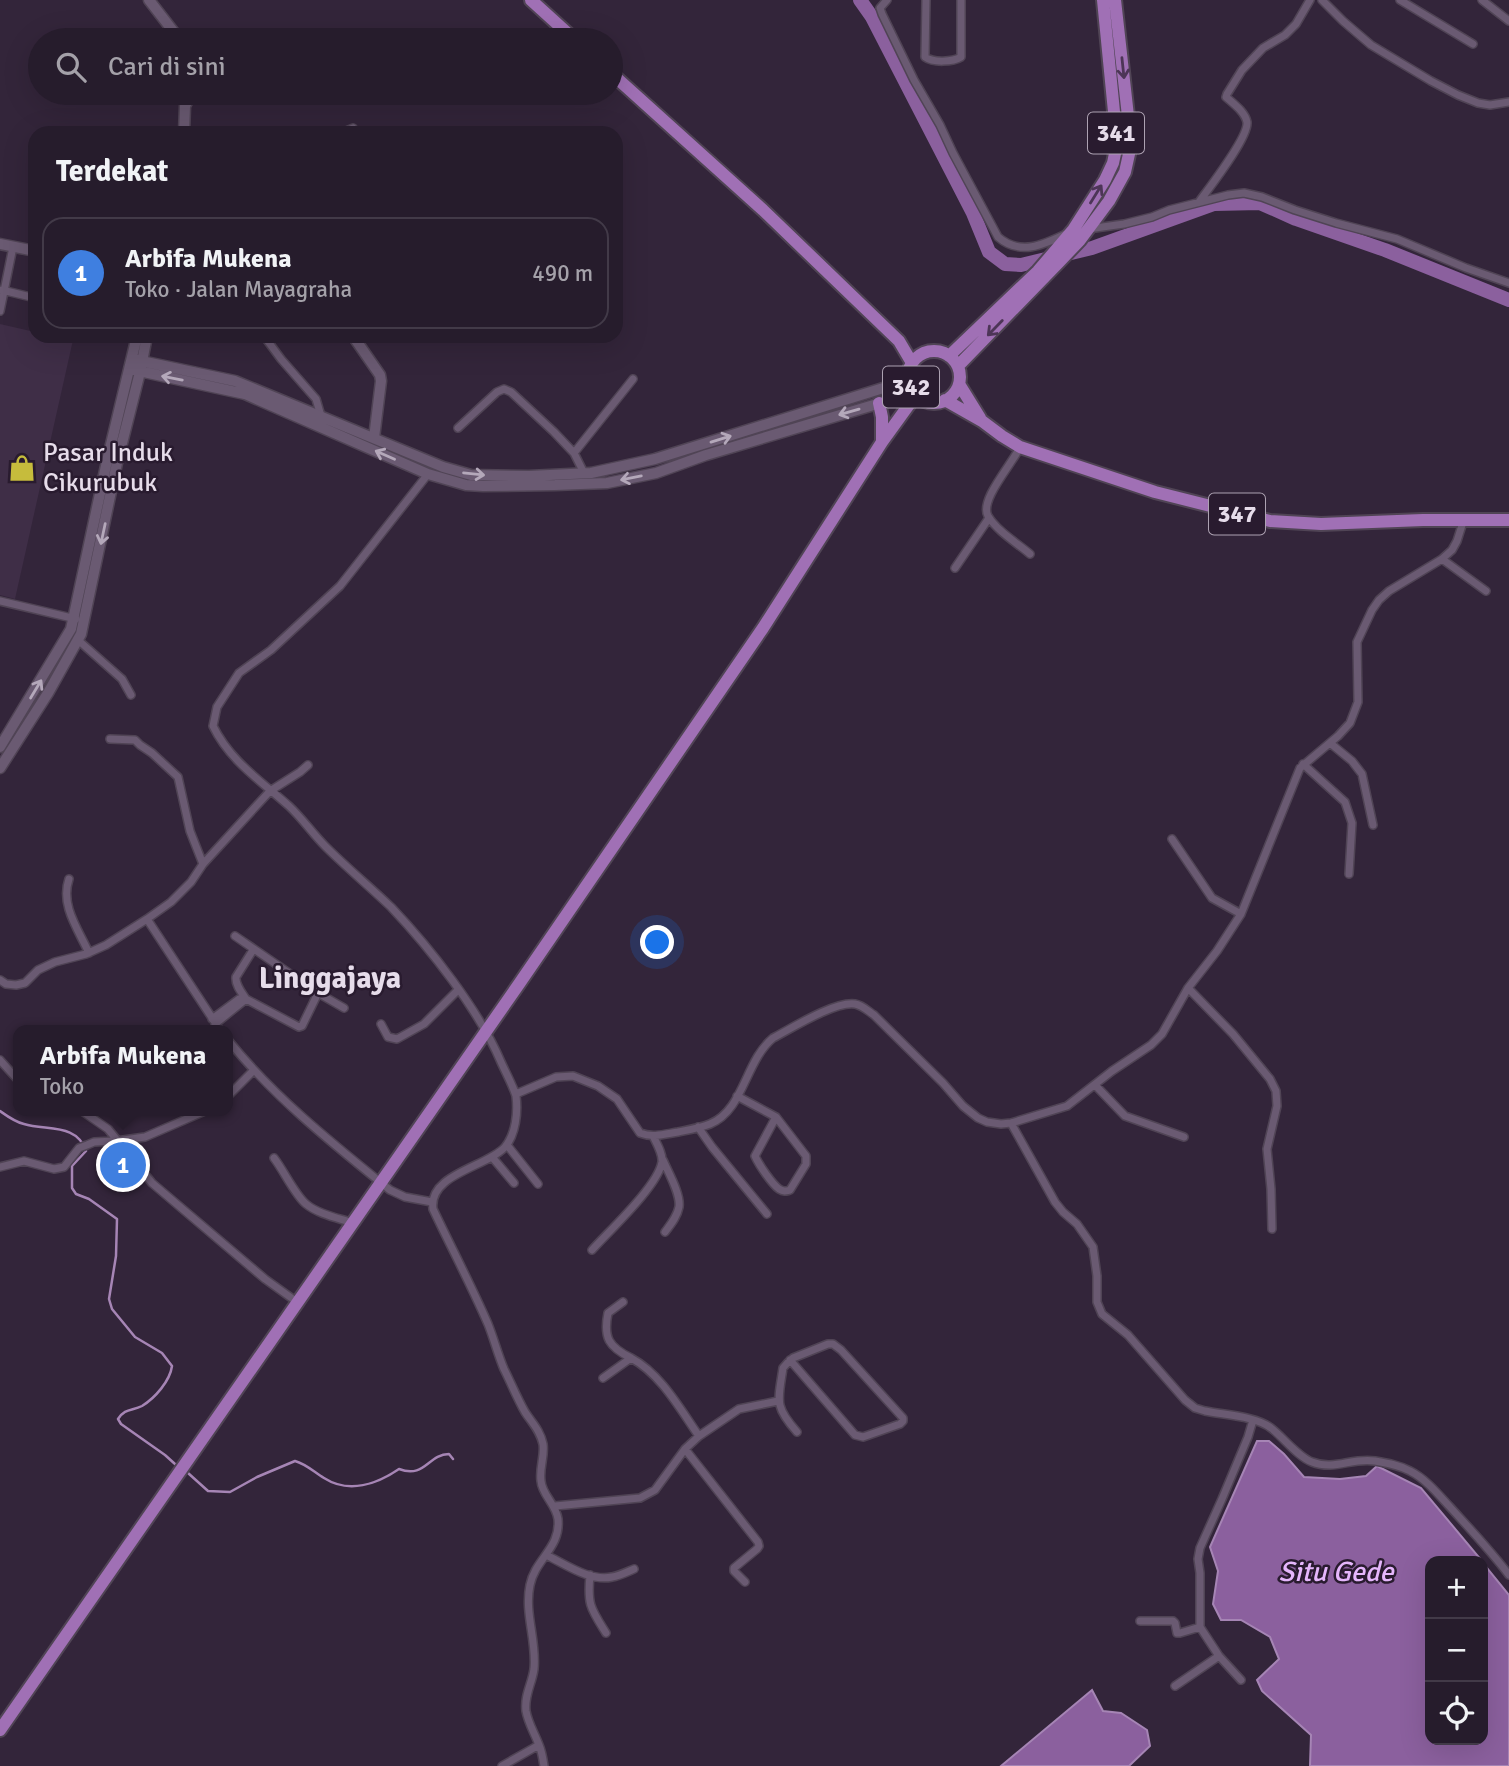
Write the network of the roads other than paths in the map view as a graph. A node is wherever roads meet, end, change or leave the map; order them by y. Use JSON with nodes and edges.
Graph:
{"nodes":[{"id":1,"x":149,"y":0,"type":"edge"},
{"id":2,"x":531,"y":0,"type":"edge"},
{"id":3,"x":876,"y":0,"type":"edge"},
{"id":4,"x":887,"y":0,"type":"edge"},
{"id":5,"x":926,"y":0,"type":"edge"},
{"id":6,"x":961,"y":0,"type":"edge"},
{"id":7,"x":1103,"y":0,"type":"edge"},
{"id":8,"x":1115,"y":0,"type":"edge"},
{"id":9,"x":1310,"y":0,"type":"edge"},
{"id":10,"x":1322,"y":0,"type":"edge"},
{"id":11,"x":1400,"y":0,"type":"edge"},
{"id":12,"x":1482,"y":0,"type":"edge"},
{"id":13,"x":880,"y":8,"type":"junction"},
{"id":14,"x":1509,"y":21,"type":"edge"},
{"id":15,"x":171,"y":28,"type":"edge"},
{"id":16,"x":562,"y":28,"type":"edge"},
{"id":17,"x":1473,"y":44,"type":"dead end"},
{"id":18,"x":623,"y":84,"type":"edge"},
{"id":19,"x":1509,"y":102,"type":"edge"},
{"id":20,"x":186,"y":105,"type":"edge"},
{"id":21,"x":184,"y":126,"type":"edge"},
{"id":22,"x":1198,"y":203,"type":"junction"},
{"id":23,"x":1080,"y":233,"type":"junction"},
{"id":24,"x":0,"y":244,"type":"edge"},
{"id":25,"x":13,"y":247,"type":"junction"},
{"id":26,"x":28,"y":250,"type":"edge"},
{"id":27,"x":1058,"y":255,"type":"junction"},
{"id":28,"x":1509,"y":284,"type":"edge"},
{"id":29,"x":1030,"y":286,"type":"junction"},
{"id":30,"x":2,"y":290,"type":"edge"},
{"id":31,"x":28,"y":296,"type":"edge"},
{"id":32,"x":0,"y":311,"type":"edge"},
{"id":33,"x":898,"y":341,"type":"junction"},
{"id":34,"x":137,"y":343,"type":"edge"},
{"id":35,"x":144,"y":343,"type":"edge"},
{"id":36,"x":269,"y":343,"type":"edge"},
{"id":37,"x":358,"y":343,"type":"edge"},
{"id":38,"x":927,"y":352,"type":"junction"},
{"id":39,"x":949,"y":356,"type":"junction"},
{"id":40,"x":912,"y":363,"type":"junction"},
{"id":41,"x":136,"y":365,"type":"junction"},
{"id":42,"x":958,"y":366,"type":"junction"},
{"id":43,"x":634,"y":379,"type":"dead end"},
{"id":44,"x":959,"y":384,"type":"junction"},
{"id":45,"x":913,"y":389,"type":"junction"},
{"id":46,"x":939,"y":401,"type":"junction"},
{"id":47,"x":879,"y":403,"type":"junction"},
{"id":48,"x":321,"y":416,"type":"junction"},
{"id":49,"x":900,"y":419,"type":"junction"},
{"id":50,"x":982,"y":421,"type":"junction"},
{"id":51,"x":331,"y":425,"type":"junction"},
{"id":52,"x":458,"y":428,"type":"dead end"},
{"id":53,"x":374,"y":438,"type":"junction"},
{"id":54,"x":882,"y":442,"type":"junction"},
{"id":55,"x":1020,"y":447,"type":"junction"},
{"id":56,"x":574,"y":453,"type":"junction"},
{"id":57,"x":655,"y":459,"type":"junction"},
{"id":58,"x":584,"y":473,"type":"junction"},
{"id":59,"x":656,"y":473,"type":"junction"},
{"id":60,"x":428,"y":474,"type":"junction"},
{"id":61,"x":529,"y":481,"type":"junction"},
{"id":62,"x":989,"y":518,"type":"junction"},
{"id":63,"x":1464,"y":519,"type":"junction"},
{"id":64,"x":1509,"y":520,"type":"edge"},
{"id":65,"x":1030,"y":554,"type":"dead end"},
{"id":66,"x":1442,"y":559,"type":"junction"},
{"id":67,"x":955,"y":568,"type":"dead end"},
{"id":68,"x":1486,"y":591,"type":"dead end"},
{"id":69,"x":0,"y":601,"type":"edge"},
{"id":70,"x":72,"y":618,"type":"junction"},
{"id":71,"x":84,"y":621,"type":"junction"},
{"id":72,"x":78,"y":640,"type":"junction"},
{"id":73,"x":131,"y":695,"type":"dead end"},
{"id":74,"x":110,"y":739,"type":"dead end"},
{"id":75,"x":1331,"y":743,"type":"junction"},
{"id":76,"x":0,"y":747,"type":"edge"},
{"id":77,"x":1303,"y":764,"type":"junction"},
{"id":78,"x":308,"y":765,"type":"dead end"},
{"id":79,"x":0,"y":768,"type":"edge"},
{"id":80,"x":270,"y":791,"type":"junction"},
{"id":81,"x":1373,"y":825,"type":"dead end"},
{"id":82,"x":1172,"y":839,"type":"dead end"},
{"id":83,"x":203,"y":864,"type":"junction"},
{"id":84,"x":1349,"y":874,"type":"dead end"},
{"id":85,"x":69,"y":879,"type":"dead end"},
{"id":86,"x":1241,"y":914,"type":"junction"},
{"id":87,"x":147,"y":919,"type":"junction"},
{"id":88,"x":235,"y":936,"type":"dead end"},
{"id":89,"x":253,"y":950,"type":"junction"},
{"id":90,"x":89,"y":953,"type":"junction"},
{"id":91,"x":328,"y":976,"type":"dead end"},
{"id":92,"x":0,"y":980,"type":"edge"},
{"id":93,"x":1188,"y":988,"type":"junction"},
{"id":94,"x":458,"y":990,"type":"junction"},
{"id":95,"x":318,"y":993,"type":"junction"},
{"id":96,"x":245,"y":998,"type":"junction"},
{"id":97,"x":344,"y":1008,"type":"dead end"},
{"id":98,"x":381,"y":1024,"type":"dead end"},
{"id":99,"x":216,"y":1025,"type":"edge"},
{"id":100,"x":486,"y":1031,"type":"junction"},
{"id":101,"x":233,"y":1046,"type":"edge"},
{"id":102,"x":0,"y":1060,"type":"edge"},
{"id":103,"x":254,"y":1070,"type":"junction"},
{"id":104,"x":13,"y":1074,"type":"edge"},
{"id":105,"x":1096,"y":1084,"type":"junction"},
{"id":106,"x":233,"y":1091,"type":"edge"},
{"id":107,"x":516,"y":1094,"type":"junction"},
{"id":108,"x":737,"y":1096,"type":"junction"},
{"id":109,"x":89,"y":1116,"type":"edge"},
{"id":110,"x":193,"y":1116,"type":"edge"},
{"id":111,"x":776,"y":1117,"type":"junction"},
{"id":112,"x":1011,"y":1123,"type":"junction"},
{"id":113,"x":698,"y":1127,"type":"junction"},
{"id":114,"x":653,"y":1136,"type":"junction"},
{"id":115,"x":1184,"y":1137,"type":"dead end"},
{"id":116,"x":116,"y":1141,"type":"junction"},
{"id":117,"x":507,"y":1144,"type":"junction"},
{"id":118,"x":492,"y":1157,"type":"junction"},
{"id":119,"x":274,"y":1158,"type":"dead end"},
{"id":120,"x":662,"y":1159,"type":"junction"},
{"id":121,"x":0,"y":1167,"type":"edge"},
{"id":122,"x":381,"y":1183,"type":"junction"},
{"id":123,"x":514,"y":1183,"type":"dead end"},
{"id":124,"x":538,"y":1184,"type":"dead end"},
{"id":125,"x":432,"y":1202,"type":"junction"},
{"id":126,"x":767,"y":1214,"type":"dead end"},
{"id":127,"x":353,"y":1223,"type":"junction"},
{"id":128,"x":1272,"y":1229,"type":"dead end"},
{"id":129,"x":665,"y":1232,"type":"dead end"},
{"id":130,"x":592,"y":1250,"type":"dead end"},
{"id":131,"x":297,"y":1302,"type":"junction"},
{"id":132,"x":623,"y":1302,"type":"dead end"},
{"id":133,"x":631,"y":1358,"type":"junction"},
{"id":134,"x":790,"y":1360,"type":"junction"},
{"id":135,"x":603,"y":1378,"type":"dead end"},
{"id":136,"x":778,"y":1401,"type":"junction"},
{"id":137,"x":1253,"y":1420,"type":"junction"},
{"id":138,"x":797,"y":1432,"type":"dead end"},
{"id":139,"x":699,"y":1436,"type":"junction"},
{"id":140,"x":685,"y":1450,"type":"junction"},
{"id":141,"x":555,"y":1506,"type":"junction"},
{"id":142,"x":546,"y":1555,"type":"junction"},
{"id":143,"x":634,"y":1569,"type":"dead end"},
{"id":144,"x":590,"y":1575,"type":"junction"},
{"id":145,"x":1509,"y":1575,"type":"edge"},
{"id":146,"x":745,"y":1582,"type":"dead end"},
{"id":147,"x":1140,"y":1621,"type":"dead end"},
{"id":148,"x":1200,"y":1627,"type":"junction"},
{"id":149,"x":606,"y":1633,"type":"dead end"},
{"id":150,"x":1219,"y":1656,"type":"junction"},
{"id":151,"x":1241,"y":1680,"type":"dead end"},
{"id":152,"x":1175,"y":1686,"type":"dead end"},
{"id":153,"x":0,"y":1730,"type":"edge"},
{"id":154,"x":539,"y":1745,"type":"junction"},
{"id":155,"x":502,"y":1766,"type":"edge"},
{"id":156,"x":544,"y":1766,"type":"edge"}],
"edges":[{"from":1,"to":15,"type":"street"},
{"from":2,"to":16,"type":"main road"},
{"from":3,"to":13,"type":"street"},
{"from":4,"to":13,"type":"street"},
{"from":5,"to":6,"type":"street"},
{"from":23,"to":7,"type":"main road","number":"341","one_way":true},
{"from":8,"to":23,"type":"main road","number":"341","one_way":true},
{"from":9,"to":22,"type":"street"},
{"from":10,"to":19,"type":"street"},
{"from":11,"to":17,"type":"street"},
{"from":12,"to":14,"type":"street"},
{"from":13,"to":23,"type":"street"},
{"from":18,"to":33,"type":"main road"},
{"from":20,"to":21,"type":"street"},
{"from":22,"to":23,"type":"street"},
{"from":22,"to":28,"type":"street"},
{"from":23,"to":27,"type":"main road","number":"341"},
{"from":24,"to":25,"type":"street"},
{"from":25,"to":26,"type":"street"},
{"from":25,"to":30,"type":"street"},
{"from":27,"to":29,"type":"main road","number":"341"},
{"from":27,"to":29,"type":"main road","number":"341"},
{"from":29,"to":39,"type":"main road","number":"341"},
{"from":29,"to":42,"type":"main road","number":"341","one_way":true},
{"from":30,"to":31,"type":"street"},
{"from":30,"to":32,"type":"street"},
{"from":33,"to":38,"type":"main road"},
{"from":33,"to":40,"type":"main road"},
{"from":34,"to":41,"type":"street"},
{"from":35,"to":41,"type":"street"},
{"from":36,"to":48,"type":"street"},
{"from":37,"to":53,"type":"street"},
{"from":38,"to":39,"type":"main road","number":"342"},
{"from":38,"to":40,"type":"main road","number":"342"},
{"from":39,"to":42,"type":"main road","number":"342"},
{"from":40,"to":45,"type":"main road","number":"342"},
{"from":41,"to":48,"type":"street"},
{"from":51,"to":41,"type":"street","one_way":true},
{"from":41,"to":70,"type":"street"},
{"from":41,"to":71,"type":"street","one_way":true},
{"from":42,"to":44,"type":"main road","number":"342"},
{"from":43,"to":56,"type":"street"},
{"from":44,"to":46,"type":"main road","number":"342"},
{"from":44,"to":50,"type":"main road"},
{"from":45,"to":46,"type":"main road","number":"342"},
{"from":45,"to":47,"type":"street"},
{"from":45,"to":49,"type":"main road"},
{"from":57,"to":45,"type":"street","one_way":true},
{"from":46,"to":49,"type":"main road"},
{"from":46,"to":50,"type":"main road"},
{"from":47,"to":54,"type":"main road"},
{"from":47,"to":59,"type":"street","one_way":true},
{"from":48,"to":51,"type":"street"},
{"from":49,"to":54,"type":"main road"},
{"from":50,"to":55,"type":"main road","number":"347"},
{"from":51,"to":53,"type":"street"},
{"from":60,"to":51,"type":"street","one_way":true},
{"from":52,"to":56,"type":"street"},
{"from":53,"to":61,"type":"street","one_way":true},
{"from":54,"to":100,"type":"main road"},
{"from":55,"to":62,"type":"street"},
{"from":55,"to":63,"type":"main road","number":"347"},
{"from":56,"to":58,"type":"street"},
{"from":57,"to":58,"type":"street"},
{"from":57,"to":59,"type":"street"},
{"from":58,"to":61,"type":"street"},
{"from":59,"to":61,"type":"street","one_way":true},
{"from":60,"to":61,"type":"street"},
{"from":60,"to":80,"type":"street"},
{"from":62,"to":65,"type":"street"},
{"from":62,"to":67,"type":"street"},
{"from":63,"to":64,"type":"main road","number":"347"},
{"from":63,"to":66,"type":"street"},
{"from":66,"to":68,"type":"street"},
{"from":66,"to":75,"type":"street"},
{"from":69,"to":70,"type":"street"},
{"from":70,"to":71,"type":"street"},
{"from":76,"to":70,"type":"street","one_way":true},
{"from":71,"to":72,"type":"street"},
{"from":72,"to":73,"type":"street"},
{"from":72,"to":79,"type":"street"},
{"from":74,"to":83,"type":"street"},
{"from":75,"to":77,"type":"street"},
{"from":75,"to":81,"type":"street"},
{"from":77,"to":84,"type":"street"},
{"from":77,"to":86,"type":"street"},
{"from":78,"to":80,"type":"street"},
{"from":80,"to":83,"type":"street"},
{"from":80,"to":94,"type":"street"},
{"from":82,"to":86,"type":"street"},
{"from":83,"to":87,"type":"street"},
{"from":85,"to":90,"type":"street"},
{"from":86,"to":93,"type":"street"},
{"from":87,"to":90,"type":"street"},
{"from":87,"to":99,"type":"street"},
{"from":88,"to":89,"type":"street"},
{"from":89,"to":95,"type":"street"},
{"from":89,"to":96,"type":"street"},
{"from":90,"to":92,"type":"street"},
{"from":91,"to":95,"type":"street"},
{"from":93,"to":105,"type":"street"},
{"from":93,"to":128,"type":"street"},
{"from":94,"to":98,"type":"street"},
{"from":94,"to":100,"type":"street"},
{"from":95,"to":96,"type":"street"},
{"from":95,"to":97,"type":"street"},
{"from":96,"to":99,"type":"street"},
{"from":100,"to":107,"type":"street"},
{"from":100,"to":122,"type":"main road"},
{"from":101,"to":103,"type":"street"},
{"from":102,"to":104,"type":"street"},
{"from":103,"to":106,"type":"street"},
{"from":103,"to":122,"type":"street"},
{"from":105,"to":112,"type":"street"},
{"from":105,"to":115,"type":"street"},
{"from":107,"to":114,"type":"street"},
{"from":107,"to":117,"type":"street"},
{"from":108,"to":111,"type":"street"},
{"from":108,"to":112,"type":"street"},
{"from":108,"to":113,"type":"street"},
{"from":109,"to":116,"type":"street"},
{"from":110,"to":116,"type":"street"},
{"from":111,"to":111,"type":"street"},
{"from":112,"to":137,"type":"street"},
{"from":113,"to":114,"type":"street"},
{"from":113,"to":126,"type":"street"},
{"from":114,"to":120,"type":"street"},
{"from":116,"to":121,"type":"street"},
{"from":116,"to":131,"type":"street"},
{"from":117,"to":118,"type":"street"},
{"from":117,"to":124,"type":"street"},
{"from":118,"to":123,"type":"street"},
{"from":118,"to":125,"type":"street"},
{"from":119,"to":127,"type":"street"},
{"from":120,"to":129,"type":"street"},
{"from":120,"to":130,"type":"street"},
{"from":122,"to":125,"type":"street"},
{"from":122,"to":127,"type":"main road"},
{"from":125,"to":141,"type":"street"},
{"from":127,"to":131,"type":"main road"},
{"from":131,"to":153,"type":"main road"},
{"from":132,"to":133,"type":"street"},
{"from":133,"to":135,"type":"street"},
{"from":133,"to":139,"type":"street"},
{"from":134,"to":134,"type":"street"},
{"from":134,"to":136,"type":"street"},
{"from":136,"to":138,"type":"street"},
{"from":136,"to":139,"type":"street"},
{"from":137,"to":145,"type":"street"},
{"from":137,"to":148,"type":"street"},
{"from":139,"to":140,"type":"street"},
{"from":140,"to":141,"type":"street"},
{"from":140,"to":146,"type":"street"},
{"from":141,"to":142,"type":"street"},
{"from":142,"to":144,"type":"street"},
{"from":142,"to":154,"type":"street"},
{"from":143,"to":144,"type":"street"},
{"from":144,"to":149,"type":"street"},
{"from":147,"to":148,"type":"street"},
{"from":148,"to":150,"type":"street"},
{"from":150,"to":151,"type":"street"},
{"from":150,"to":152,"type":"street"},
{"from":154,"to":155,"type":"street"},
{"from":154,"to":156,"type":"street"}]}
